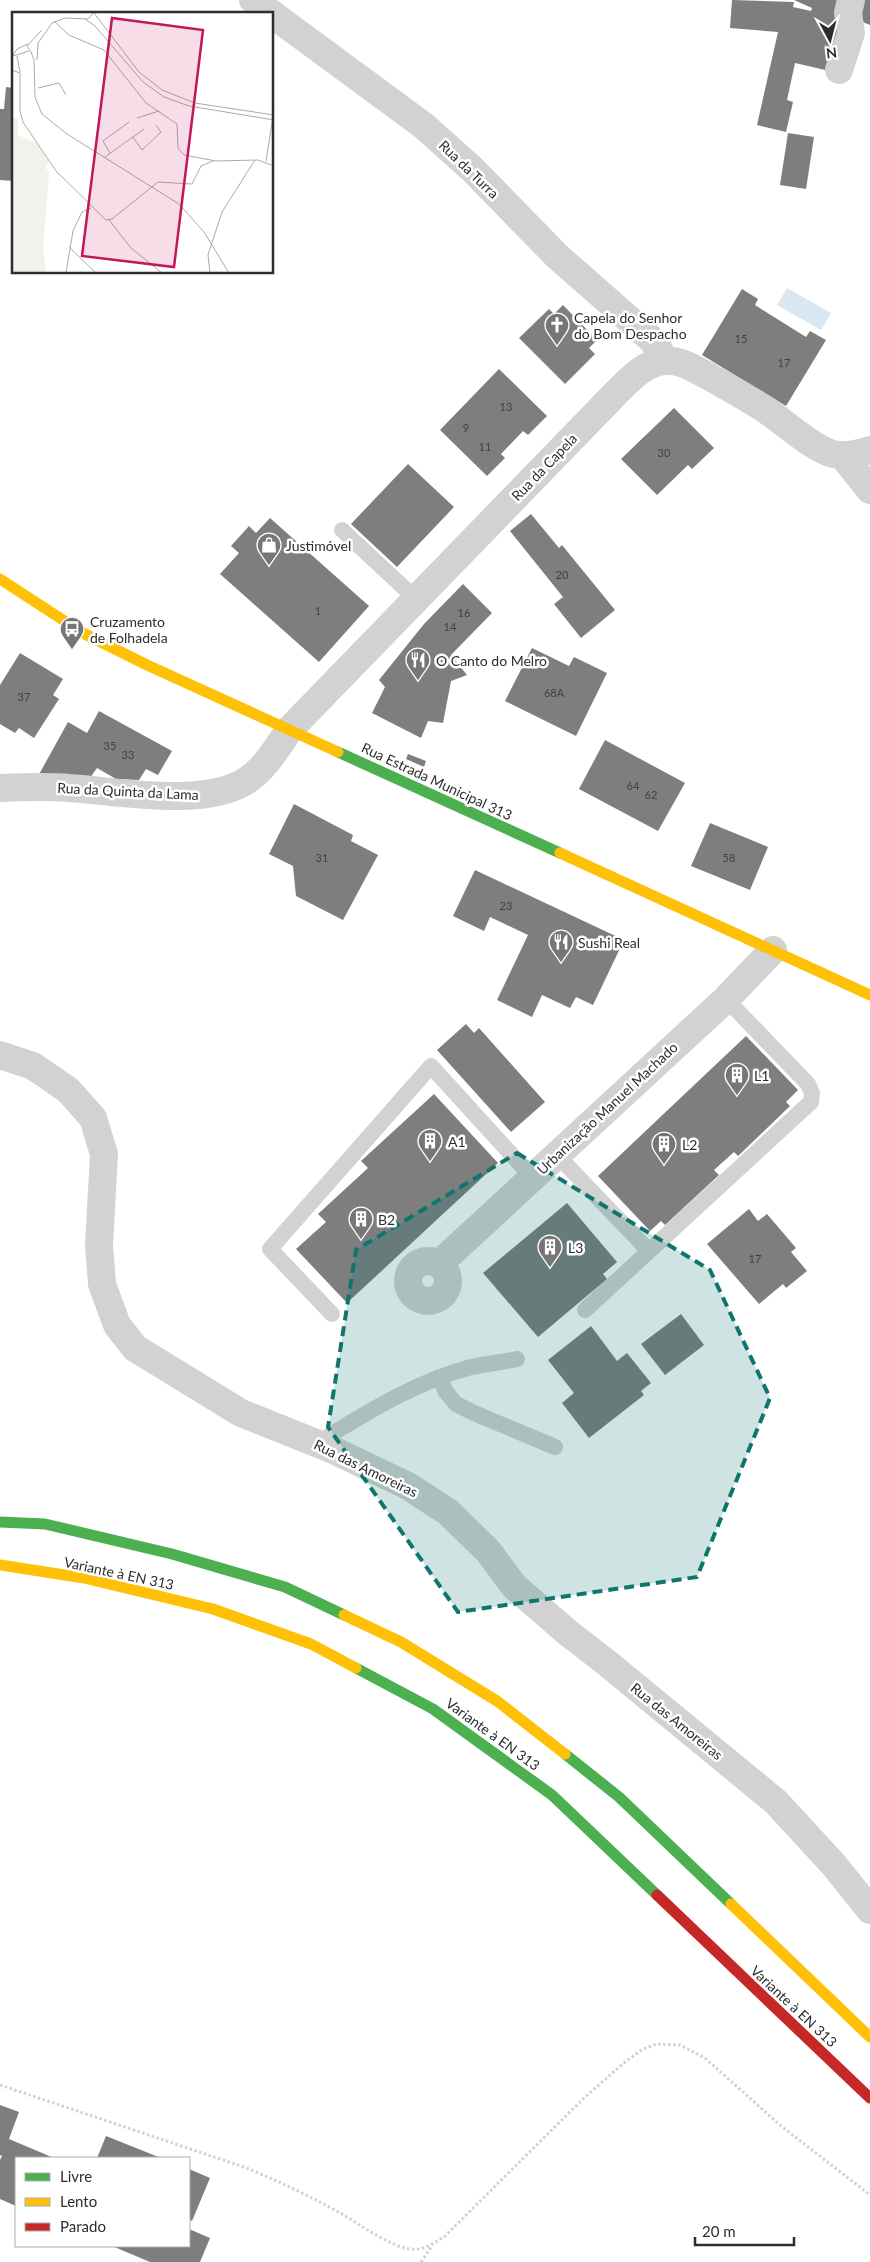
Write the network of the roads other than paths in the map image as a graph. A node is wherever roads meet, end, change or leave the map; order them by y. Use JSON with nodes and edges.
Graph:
{"nodes":[{"id":1,"x":253,"y":0,"type":"edge"},
{"id":2,"x":851,"y":0,"type":"edge"},
{"id":3,"x":269,"y":12,"type":"edge"},
{"id":4,"x":274,"y":16,"type":"edge"},
{"id":5,"x":839,"y":70,"type":"dead end"},
{"id":6,"x":664,"y":361,"type":"junction"},
{"id":7,"x":870,"y":450,"type":"edge"},
{"id":8,"x":842,"y":455,"type":"junction"},
{"id":9,"x":870,"y":490,"type":"edge"},
{"id":10,"x":342,"y":530,"type":"dead end"},
{"id":11,"x":0,"y":579,"type":"edge"},
{"id":12,"x":416,"y":599,"type":"junction"},
{"id":13,"x":290,"y":729,"type":"junction"},
{"id":14,"x":0,"y":788,"type":"edge"},
{"id":15,"x":773,"y":950,"type":"junction"},
{"id":16,"x":870,"y":995,"type":"edge"},
{"id":17,"x":726,"y":998,"type":"junction"},
{"id":18,"x":0,"y":1055,"type":"edge"},
{"id":19,"x":556,"y":1154,"type":"junction"},
{"id":20,"x":532,"y":1177,"type":"junction"},
{"id":21,"x":650,"y":1251,"type":"junction"},
{"id":22,"x":439,"y":1264,"type":"dead end"},
{"id":23,"x":585,"y":1310,"type":"dead end"},
{"id":24,"x":332,"y":1314,"type":"dead end"},
{"id":25,"x":517,"y":1359,"type":"dead end"},
{"id":26,"x":440,"y":1377,"type":"junction"},
{"id":27,"x":317,"y":1443,"type":"junction"},
{"id":28,"x":555,"y":1447,"type":"dead end"},
{"id":29,"x":0,"y":1522,"type":"edge"},
{"id":30,"x":0,"y":1566,"type":"edge"},
{"id":31,"x":870,"y":1910,"type":"edge"},
{"id":32,"x":870,"y":2037,"type":"edge"},
{"id":33,"x":870,"y":2098,"type":"edge"}],
"edges":[{"from":1,"to":3,"type":"street","name":"Rua da Turra"},
{"from":2,"to":5,"type":"street"},
{"from":4,"to":6,"type":"street","name":"Rua da Turra"},
{"from":6,"to":8,"type":"street"},
{"from":6,"to":12,"type":"street","name":"Rua da Capela"},
{"from":7,"to":8,"type":"street"},
{"from":8,"to":9,"type":"street"},
{"from":10,"to":12,"type":"lane"},
{"from":11,"to":13,"type":"main road","name":"Rua Estrada Municipal 313"},
{"from":12,"to":13,"type":"street","name":"Rua da Capela"},
{"from":13,"to":14,"type":"street","name":"Rua da Quinta da Lama"},
{"from":13,"to":15,"type":"main road","name":"Rua Estrada Municipal 313"},
{"from":15,"to":16,"type":"main road","name":"Rua Estrada Municipal 313"},
{"from":15,"to":17,"type":"street","name":"Urbanização Manuel Machado"},
{"from":17,"to":19,"type":"street","name":"Urbanização Manuel Machado"},
{"from":17,"to":21,"type":"lane"},
{"from":18,"to":27,"type":"street","name":"Rua das Amoreiras"},
{"from":19,"to":20,"type":"street","name":"Urbanização Manuel Machado"},
{"from":19,"to":21,"type":"lane"},
{"from":20,"to":22,"type":"street","name":"Urbanização Manuel Machado"},
{"from":20,"to":24,"type":"lane"},
{"from":21,"to":23,"type":"lane"},
{"from":25,"to":26,"type":"lane"},
{"from":26,"to":27,"type":"lane"},
{"from":26,"to":28,"type":"lane"},
{"from":27,"to":31,"type":"street","name":"Rua das Amoreiras"},
{"from":29,"to":32,"type":"main road","name":"Variante à EN 313"},
{"from":30,"to":33,"type":"main road","name":"Variante à EN 313"}]}
